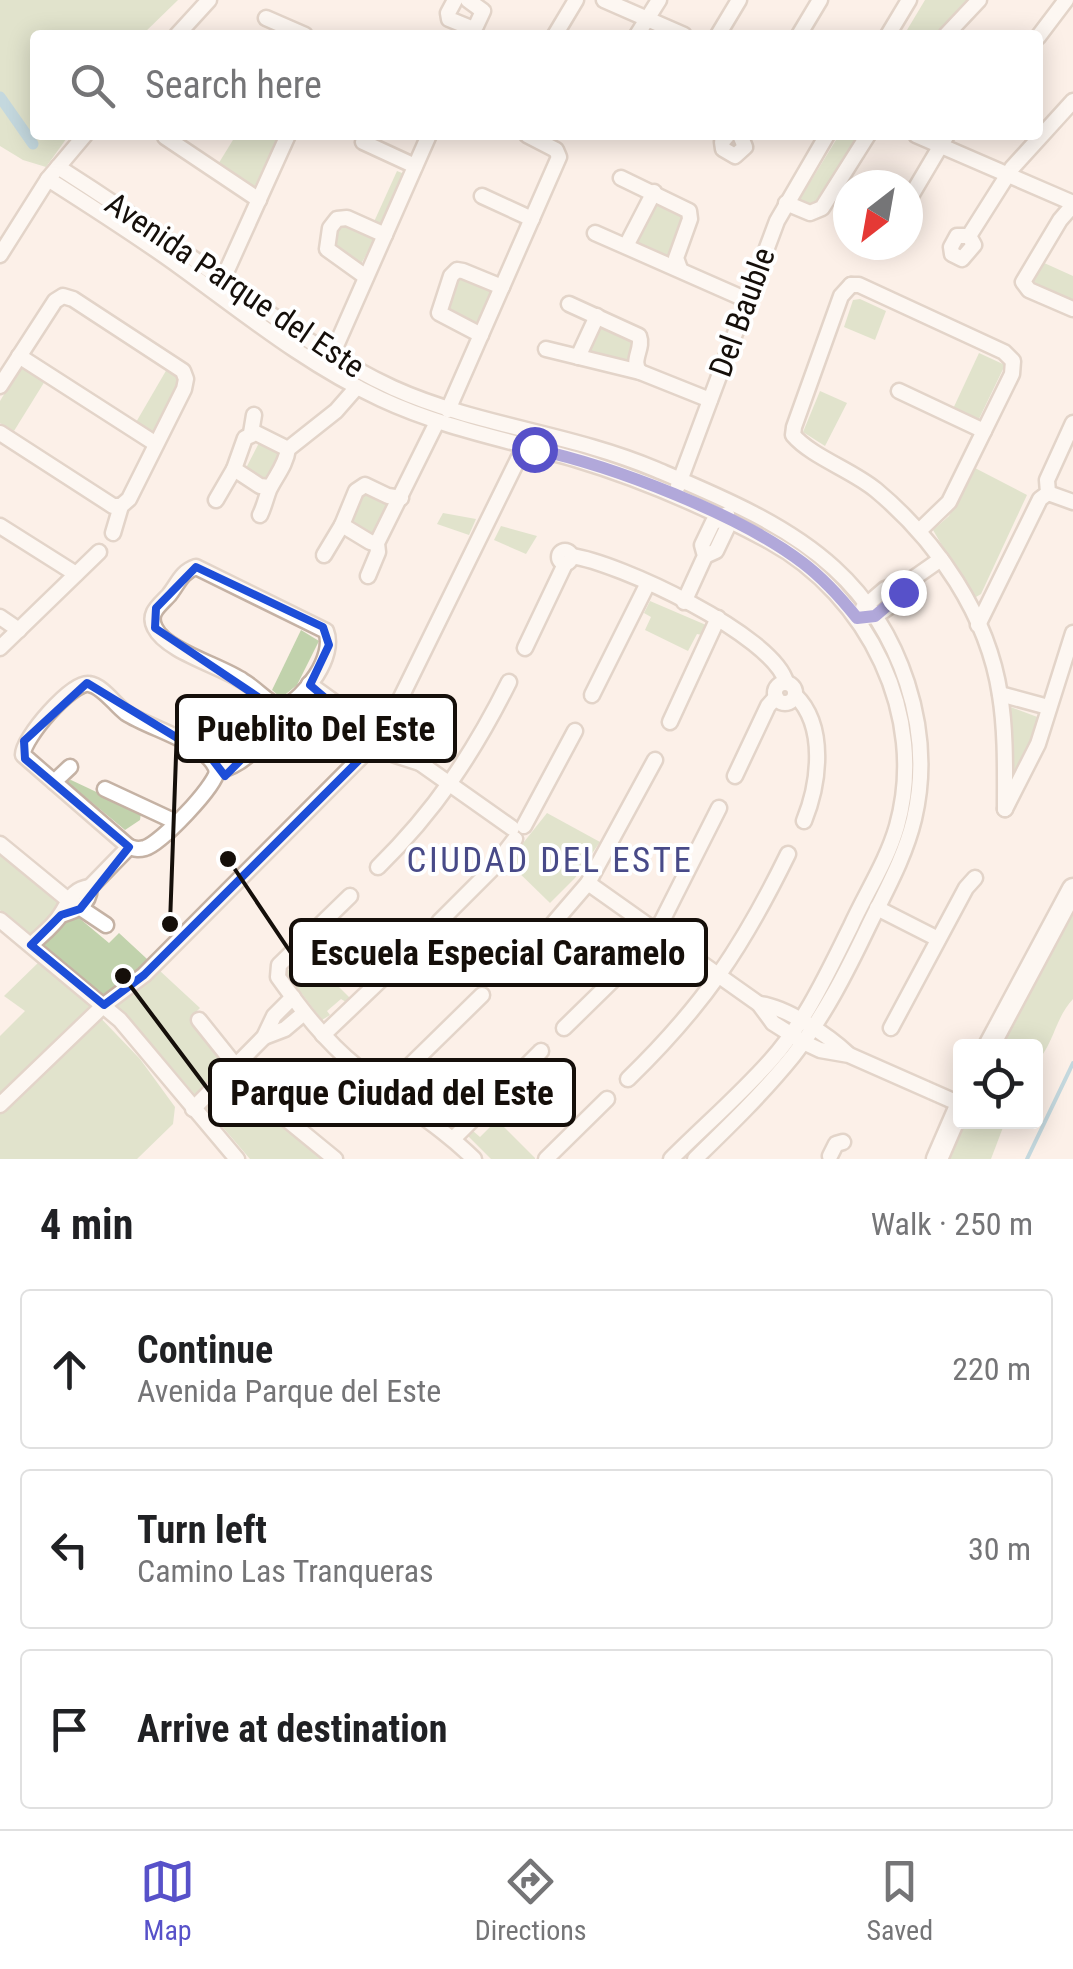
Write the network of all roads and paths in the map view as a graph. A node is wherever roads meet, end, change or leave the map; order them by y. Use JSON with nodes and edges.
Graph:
{"nodes":[{"id":1,"x":209,"y":0,"type":"edge"},
{"id":2,"x":455,"y":0,"type":"edge"},
{"id":3,"x":468,"y":0,"type":"edge"},
{"id":4,"x":576,"y":0,"type":"edge"},
{"id":5,"x":604,"y":0,"type":"edge"},
{"id":6,"x":658,"y":0,"type":"edge"},
{"id":7,"x":739,"y":0,"type":"edge"},
{"id":8,"x":820,"y":0,"type":"edge"},
{"id":9,"x":909,"y":0,"type":"edge"},
{"id":10,"x":978,"y":0,"type":"edge"},
{"id":11,"x":1066,"y":0,"type":"edge"},
{"id":12,"x":266,"y":18,"type":"dead end"},
{"id":13,"x":647,"y":19,"type":"junction"},
{"id":14,"x":182,"y":30,"type":"edge"},
{"id":15,"x":294,"y":30,"type":"edge"},
{"id":16,"x":558,"y":30,"type":"edge"},
{"id":17,"x":640,"y":30,"type":"edge"},
{"id":18,"x":672,"y":30,"type":"edge"},
{"id":19,"x":721,"y":30,"type":"edge"},
{"id":20,"x":802,"y":30,"type":"edge"},
{"id":21,"x":891,"y":30,"type":"edge"},
{"id":22,"x":951,"y":30,"type":"edge"},
{"id":23,"x":1043,"y":30,"type":"edge"},
{"id":24,"x":1073,"y":101,"type":"edge"},
{"id":25,"x":1043,"y":135,"type":"edge"},
{"id":26,"x":81,"y":140,"type":"edge"},
{"id":27,"x":170,"y":140,"type":"edge"},
{"id":28,"x":286,"y":140,"type":"edge"},
{"id":29,"x":427,"y":140,"type":"edge"},
{"id":30,"x":537,"y":140,"type":"edge"},
{"id":31,"x":725,"y":140,"type":"edge"},
{"id":32,"x":744,"y":140,"type":"edge"},
{"id":33,"x":824,"y":140,"type":"edge"},
{"id":34,"x":865,"y":140,"type":"edge"},
{"id":35,"x":944,"y":140,"type":"edge"},
{"id":36,"x":1038,"y":140,"type":"edge"},
{"id":37,"x":363,"y":142,"type":"dead end"},
{"id":38,"x":416,"y":166,"type":"junction"},
{"id":39,"x":53,"y":173,"type":"junction"},
{"id":40,"x":1007,"y":175,"type":"junction"},
{"id":41,"x":923,"y":176,"type":"edge"},
{"id":42,"x":621,"y":178,"type":"dead end"},
{"id":43,"x":654,"y":192,"type":"junction"},
{"id":44,"x":482,"y":196,"type":"dead end"},
{"id":45,"x":259,"y":200,"type":"junction"},
{"id":46,"x":786,"y":203,"type":"junction"},
{"id":47,"x":1073,"y":204,"type":"edge"},
{"id":48,"x":532,"y":219,"type":"junction"},
{"id":49,"x":596,"y":233,"type":"dead end"},
{"id":50,"x":385,"y":235,"type":"junction"},
{"id":51,"x":969,"y":236,"type":"dead end"},
{"id":52,"x":626,"y":246,"type":"junction"},
{"id":53,"x":0,"y":255,"type":"edge"},
{"id":54,"x":680,"y":269,"type":"junction"},
{"id":55,"x":366,"y":277,"type":"junction"},
{"id":56,"x":223,"y":279,"type":"junction"},
{"id":57,"x":502,"y":287,"type":"junction"},
{"id":58,"x":747,"y":300,"type":"junction"},
{"id":59,"x":569,"y":304,"type":"dead end"},
{"id":60,"x":1073,"y":309,"type":"edge"},
{"id":61,"x":597,"y":316,"type":"junction"},
{"id":62,"x":481,"y":334,"type":"junction"},
{"id":63,"x":546,"y":349,"type":"dead end"},
{"id":64,"x":332,"y":355,"type":"junction"},
{"id":65,"x":19,"y":356,"type":"junction"},
{"id":66,"x":578,"y":356,"type":"junction"},
{"id":67,"x":640,"y":372,"type":"junction"},
{"id":68,"x":0,"y":386,"type":"edge"},
{"id":69,"x":358,"y":387,"type":"junction"},
{"id":70,"x":899,"y":391,"type":"dead end"},
{"id":71,"x":710,"y":400,"type":"junction"},
{"id":72,"x":448,"y":410,"type":"junction"},
{"id":73,"x":254,"y":414,"type":"dead end"},
{"id":74,"x":437,"y":422,"type":"junction"},
{"id":75,"x":1073,"y":423,"type":"edge"},
{"id":76,"x":984,"y":430,"type":"junction"},
{"id":77,"x":532,"y":432,"type":"junction"},
{"id":78,"x":0,"y":433,"type":"edge"},
{"id":79,"x":250,"y":433,"type":"junction"},
{"id":80,"x":156,"y":444,"type":"junction"},
{"id":81,"x":524,"y":447,"type":"junction"},
{"id":82,"x":288,"y":449,"type":"junction"},
{"id":83,"x":234,"y":469,"type":"junction"},
{"id":84,"x":680,"y":480,"type":"junction"},
{"id":85,"x":269,"y":487,"type":"junction"},
{"id":86,"x":1048,"y":493,"type":"junction"},
{"id":87,"x":674,"y":496,"type":"junction"},
{"id":88,"x":401,"y":498,"type":"junction"},
{"id":89,"x":216,"y":500,"type":"dead end"},
{"id":90,"x":1073,"y":502,"type":"edge"},
{"id":91,"x":121,"y":506,"type":"junction"},
{"id":92,"x":728,"y":512,"type":"junction"},
{"id":93,"x":260,"y":515,"type":"dead end"},
{"id":94,"x":342,"y":525,"type":"junction"},
{"id":95,"x":0,"y":526,"type":"edge"},
{"id":96,"x":919,"y":531,"type":"junction"},
{"id":97,"x":113,"y":533,"type":"dead end"},
{"id":98,"x":377,"y":543,"type":"junction"},
{"id":99,"x":99,"y":552,"type":"dead end"},
{"id":100,"x":324,"y":556,"type":"dead end"},
{"id":101,"x":941,"y":559,"type":"junction"},
{"id":102,"x":76,"y":574,"type":"junction"},
{"id":103,"x":368,"y":576,"type":"dead end"},
{"id":104,"x":647,"y":585,"type":"junction"},
{"id":105,"x":995,"y":588,"type":"junction"},
{"id":106,"x":966,"y":599,"type":"junction"},
{"id":107,"x":684,"y":602,"type":"junction"},
{"id":108,"x":871,"y":610,"type":"junction"},
{"id":109,"x":0,"y":618,"type":"edge"},
{"id":110,"x":718,"y":618,"type":"junction"},
{"id":111,"x":857,"y":618,"type":"junction"},
{"id":112,"x":978,"y":625,"type":"junction"},
{"id":113,"x":20,"y":630,"type":"junction"},
{"id":114,"x":1073,"y":633,"type":"edge"},
{"id":115,"x":0,"y":648,"type":"edge"},
{"id":116,"x":525,"y":648,"type":"dead end"},
{"id":117,"x":508,"y":682,"type":"dead end"},
{"id":118,"x":786,"y":682,"type":"junction"},
{"id":119,"x":309,"y":684,"type":"junction"},
{"id":120,"x":1000,"y":694,"type":"junction"},
{"id":121,"x":592,"y":695,"type":"dead end"},
{"id":122,"x":795,"y":696,"type":"junction"},
{"id":123,"x":776,"y":697,"type":"junction"},
{"id":124,"x":282,"y":708,"type":"junction"},
{"id":125,"x":1048,"y":708,"type":"junction"},
{"id":126,"x":352,"y":715,"type":"junction"},
{"id":127,"x":670,"y":722,"type":"dead end"},
{"id":128,"x":387,"y":728,"type":"junction"},
{"id":129,"x":576,"y":731,"type":"dead end"},
{"id":130,"x":377,"y":742,"type":"junction"},
{"id":131,"x":654,"y":760,"type":"dead end"},
{"id":132,"x":420,"y":763,"type":"junction"},
{"id":133,"x":70,"y":767,"type":"dead end"},
{"id":134,"x":217,"y":772,"type":"junction"},
{"id":135,"x":735,"y":776,"type":"dead end"},
{"id":136,"x":54,"y":782,"type":"junction"},
{"id":137,"x":450,"y":784,"type":"junction"},
{"id":138,"x":106,"y":789,"type":"dead end"},
{"id":139,"x":719,"y":808,"type":"dead end"},
{"id":140,"x":804,"y":820,"type":"dead end"},
{"id":141,"x":176,"y":822,"type":"junction"},
{"id":142,"x":517,"y":831,"type":"junction"},
{"id":143,"x":0,"y":844,"type":"edge"},
{"id":144,"x":130,"y":847,"type":"junction"},
{"id":145,"x":788,"y":854,"type":"dead end"},
{"id":146,"x":378,"y":867,"type":"dead end"},
{"id":147,"x":976,"y":878,"type":"dead end"},
{"id":148,"x":588,"y":883,"type":"junction"},
{"id":149,"x":1073,"y":889,"type":"edge"},
{"id":150,"x":350,"y":896,"type":"dead end"},
{"id":151,"x":74,"y":904,"type":"junction"},
{"id":152,"x":877,"y":908,"type":"junction"},
{"id":153,"x":0,"y":920,"type":"edge"},
{"id":154,"x":439,"y":922,"type":"dead end"},
{"id":155,"x":106,"y":926,"type":"dead end"},
{"id":156,"x":655,"y":930,"type":"junction"},
{"id":157,"x":938,"y":939,"type":"junction"},
{"id":158,"x":30,"y":945,"type":"junction"},
{"id":159,"x":412,"y":950,"type":"dead end"},
{"id":160,"x":505,"y":972,"type":"dead end"},
{"id":161,"x":720,"y":976,"type":"junction"},
{"id":162,"x":482,"y":995,"type":"dead end"},
{"id":163,"x":292,"y":997,"type":"junction"},
{"id":164,"x":104,"y":1004,"type":"junction"},
{"id":165,"x":759,"y":1004,"type":"junction"},
{"id":166,"x":304,"y":1012,"type":"junction"},
{"id":167,"x":200,"y":1020,"type":"dead end"},
{"id":168,"x":806,"y":1025,"type":"junction"},
{"id":169,"x":564,"y":1028,"type":"dead end"},
{"id":170,"x":890,"y":1028,"type":"dead end"},
{"id":171,"x":324,"y":1036,"type":"junction"},
{"id":172,"x":264,"y":1037,"type":"junction"},
{"id":173,"x":797,"y":1038,"type":"junction"},
{"id":174,"x":993,"y":1039,"type":"edge"},
{"id":175,"x":541,"y":1051,"type":"dead end"},
{"id":176,"x":849,"y":1055,"type":"junction"},
{"id":177,"x":234,"y":1066,"type":"junction"},
{"id":178,"x":628,"y":1078,"type":"dead end"},
{"id":179,"x":386,"y":1089,"type":"junction"},
{"id":180,"x":607,"y":1099,"type":"dead end"},
{"id":181,"x":953,"y":1102,"type":"edge"},
{"id":182,"x":0,"y":1105,"type":"edge"},
{"id":183,"x":193,"y":1109,"type":"junction"},
{"id":184,"x":953,"y":1121,"type":"edge"},
{"id":185,"x":453,"y":1138,"type":"junction"},
{"id":186,"x":843,"y":1142,"type":"dead end"},
{"id":187,"x":827,"y":1158,"type":"edge"},
{"id":188,"x":237,"y":1159,"type":"edge"},
{"id":189,"x":335,"y":1159,"type":"edge"},
{"id":190,"x":474,"y":1159,"type":"edge"},
{"id":191,"x":546,"y":1159,"type":"edge"},
{"id":192,"x":671,"y":1159,"type":"edge"},
{"id":193,"x":695,"y":1159,"type":"edge"},
{"id":194,"x":937,"y":1159,"type":"edge"}],
"edges":[{"from":1,"to":14,"type":"street"},
{"from":2,"to":3,"type":"street"},
{"from":4,"to":16,"type":"street"},
{"from":5,"to":13,"type":"street"},
{"from":6,"to":13,"type":"street"},
{"from":7,"to":19,"type":"street"},
{"from":8,"to":20,"type":"street"},
{"from":9,"to":21,"type":"street"},
{"from":10,"to":22,"type":"street"},
{"from":11,"to":23,"type":"street"},
{"from":12,"to":15,"type":"street"},
{"from":13,"to":17,"type":"street"},
{"from":13,"to":18,"type":"street"},
{"from":24,"to":25,"type":"street"},
{"from":26,"to":39,"type":"street"},
{"from":27,"to":45,"type":"street"},
{"from":28,"to":45,"type":"street"},
{"from":29,"to":38,"type":"street"},
{"from":30,"to":48,"type":"street"},
{"from":31,"to":32,"type":"street"},
{"from":33,"to":46,"type":"street","name":"Del Bauble"},
{"from":34,"to":46,"type":"street"},
{"from":35,"to":40,"type":"street"},
{"from":35,"to":41,"type":"street"},
{"from":36,"to":40,"type":"street"},
{"from":37,"to":38,"type":"street"},
{"from":38,"to":50,"type":"street"},
{"from":39,"to":53,"type":"street"},
{"from":39,"to":56,"type":"street","name":"Avenida Parque del Este"},
{"from":39,"to":69,"type":"street","name":"Avenida Parque del Este"},
{"from":40,"to":47,"type":"street"},
{"from":40,"to":51,"type":"street"},
{"from":42,"to":43,"type":"street"},
{"from":43,"to":52,"type":"street"},
{"from":43,"to":54,"type":"street"},
{"from":44,"to":48,"type":"street"},
{"from":45,"to":56,"type":"street"},
{"from":46,"to":58,"type":"street","name":"Del Bauble"},
{"from":47,"to":60,"type":"street"},
{"from":48,"to":57,"type":"street"},
{"from":49,"to":52,"type":"street"},
{"from":50,"to":55,"type":"street"},
{"from":50,"to":55,"type":"street"},
{"from":52,"to":54,"type":"street"},
{"from":54,"to":58,"type":"street"},
{"from":55,"to":64,"type":"street"},
{"from":56,"to":64,"type":"street","name":"Avenida Parque del Este"},
{"from":57,"to":62,"type":"street"},
{"from":57,"to":62,"type":"street"},
{"from":58,"to":71,"type":"street","name":"Del Bauble"},
{"from":59,"to":61,"type":"street"},
{"from":61,"to":66,"type":"street"},
{"from":61,"to":67,"type":"street"},
{"from":62,"to":72,"type":"street"},
{"from":63,"to":66,"type":"street"},
{"from":64,"to":72,"type":"street","name":"Avenida Parque del Este"},
{"from":65,"to":68,"type":"street"},
{"from":65,"to":80,"type":"street"},
{"from":65,"to":80,"type":"street"},
{"from":66,"to":67,"type":"street"},
{"from":67,"to":71,"type":"street"},
{"from":69,"to":74,"type":"street","name":"Avenida Parque del Este"},
{"from":69,"to":82,"type":"street"},
{"from":70,"to":76,"type":"street"},
{"from":71,"to":84,"type":"street","name":"Del Bauble"},
{"from":72,"to":77,"type":"street","name":"Avenida Parque del Este"},
{"from":73,"to":79,"type":"street"},
{"from":74,"to":81,"type":"street","name":"Avenida Parque del Este"},
{"from":74,"to":88,"type":"street"},
{"from":75,"to":86,"type":"street"},
{"from":76,"to":96,"type":"street"},
{"from":76,"to":96,"type":"street"},
{"from":77,"to":81,"type":"street"},
{"from":77,"to":84,"type":"street","name":"Avenida Parque del Este"},
{"from":78,"to":91,"type":"street"},
{"from":79,"to":82,"type":"street"},
{"from":79,"to":83,"type":"street"},
{"from":80,"to":91,"type":"street"},
{"from":81,"to":87,"type":"street","name":"Avenida Parque del Este"},
{"from":81,"to":128,"type":"street"},
{"from":82,"to":85,"type":"street"},
{"from":83,"to":85,"type":"street"},
{"from":83,"to":89,"type":"street"},
{"from":84,"to":87,"type":"street","name":"Del Bauble"},
{"from":84,"to":92,"type":"street","name":"Avenida Parque del Este"},
{"from":85,"to":93,"type":"street"},
{"from":86,"to":90,"type":"street"},
{"from":86,"to":105,"type":"street"},
{"from":87,"to":92,"type":"street","name":"Avenida Parque del Este"},
{"from":88,"to":94,"type":"street"},
{"from":88,"to":98,"type":"street"},
{"from":91,"to":97,"type":"street"},
{"from":92,"to":107,"type":"street"},
{"from":92,"to":108,"type":"street","name":"Avenida Parque del Este"},
{"from":92,"to":111,"type":"street","name":"Avenida Parque del Este"},
{"from":94,"to":98,"type":"street"},
{"from":94,"to":100,"type":"street"},
{"from":95,"to":102,"type":"street"},
{"from":96,"to":101,"type":"street"},
{"from":98,"to":103,"type":"street"},
{"from":99,"to":102,"type":"street"},
{"from":101,"to":106,"type":"street"},
{"from":101,"to":108,"type":"street"},
{"from":102,"to":113,"type":"street"},
{"from":104,"to":107,"type":"street"},
{"from":104,"to":116,"type":"street"},
{"from":104,"to":121,"type":"street"},
{"from":105,"to":106,"type":"street"},
{"from":105,"to":112,"type":"street"},
{"from":106,"to":112,"type":"street"},
{"from":107,"to":110,"type":"street"},
{"from":108,"to":111,"type":"street"},
{"from":108,"to":152,"type":"street","name":"Avenida Parque del Este"},
{"from":109,"to":113,"type":"street"},
{"from":110,"to":118,"type":"street"},
{"from":110,"to":127,"type":"street"},
{"from":111,"to":168,"type":"street","name":"Avenida Parque del Este"},
{"from":112,"to":120,"type":"street"},
{"from":113,"to":115,"type":"street"},
{"from":114,"to":125,"type":"street"},
{"from":117,"to":137,"type":"street"},
{"from":118,"to":122,"type":"street"},
{"from":118,"to":123,"type":"street"},
{"from":119,"to":124,"type":"street"},
{"from":119,"to":124,"type":"street"},
{"from":119,"to":126,"type":"street"},
{"from":120,"to":125,"type":"street"},
{"from":120,"to":125,"type":"street"},
{"from":122,"to":123,"type":"street"},
{"from":122,"to":140,"type":"street"},
{"from":123,"to":135,"type":"street"},
{"from":124,"to":134,"type":"street"},
{"from":126,"to":128,"type":"street"},
{"from":126,"to":130,"type":"street"},
{"from":128,"to":130,"type":"street"},
{"from":128,"to":132,"type":"street"},
{"from":129,"to":142,"type":"street"},
{"from":130,"to":132,"type":"street"},
{"from":130,"to":164,"type":"street"},
{"from":131,"to":148,"type":"street"},
{"from":132,"to":137,"type":"street"},
{"from":133,"to":136,"type":"street"},
{"from":134,"to":136,"type":"street"},
{"from":134,"to":141,"type":"street"},
{"from":136,"to":144,"type":"street"},
{"from":137,"to":142,"type":"street"},
{"from":137,"to":146,"type":"street"},
{"from":138,"to":141,"type":"street"},
{"from":139,"to":156,"type":"street"},
{"from":141,"to":144,"type":"street"},
{"from":142,"to":154,"type":"street"},
{"from":143,"to":151,"type":"street"},
{"from":144,"to":151,"type":"street"},
{"from":145,"to":161,"type":"street"},
{"from":147,"to":157,"type":"street"},
{"from":148,"to":156,"type":"street"},
{"from":148,"to":160,"type":"street"},
{"from":149,"to":174,"type":"street"},
{"from":150,"to":163,"type":"street"},
{"from":151,"to":155,"type":"street"},
{"from":151,"to":158,"type":"street"},
{"from":152,"to":157,"type":"street"},
{"from":152,"to":168,"type":"street","name":"Avenida Parque del Este"},
{"from":153,"to":158,"type":"street"},
{"from":156,"to":161,"type":"street"},
{"from":156,"to":169,"type":"street"},
{"from":157,"to":170,"type":"street"},
{"from":158,"to":164,"type":"street"},
{"from":159,"to":171,"type":"street"},
{"from":161,"to":165,"type":"street"},
{"from":161,"to":178,"type":"street"},
{"from":162,"to":179,"type":"street"},
{"from":163,"to":166,"type":"street"},
{"from":163,"to":172,"type":"street"},
{"from":164,"to":182,"type":"street"},
{"from":164,"to":183,"type":"street"},
{"from":165,"to":168,"type":"street"},
{"from":165,"to":173,"type":"street"},
{"from":166,"to":171,"type":"street"},
{"from":166,"to":172,"type":"street"},
{"from":167,"to":177,"type":"street"},
{"from":168,"to":173,"type":"street","name":"Avenida Parque del Este"},
{"from":168,"to":176,"type":"street"},
{"from":171,"to":179,"type":"street"},
{"from":172,"to":177,"type":"street"},
{"from":173,"to":176,"type":"street"},
{"from":173,"to":192,"type":"street","name":"Avenida Parque del Este"},
{"from":173,"to":193,"type":"street","name":"Avenida Parque del Este"},
{"from":175,"to":185,"type":"street"},
{"from":176,"to":181,"type":"street"},
{"from":177,"to":183,"type":"street"},
{"from":177,"to":189,"type":"street"},
{"from":179,"to":185,"type":"street"},
{"from":180,"to":191,"type":"street"},
{"from":183,"to":188,"type":"street"},
{"from":184,"to":194,"type":"street"},
{"from":185,"to":190,"type":"street"},
{"from":186,"to":187,"type":"street"}]}
